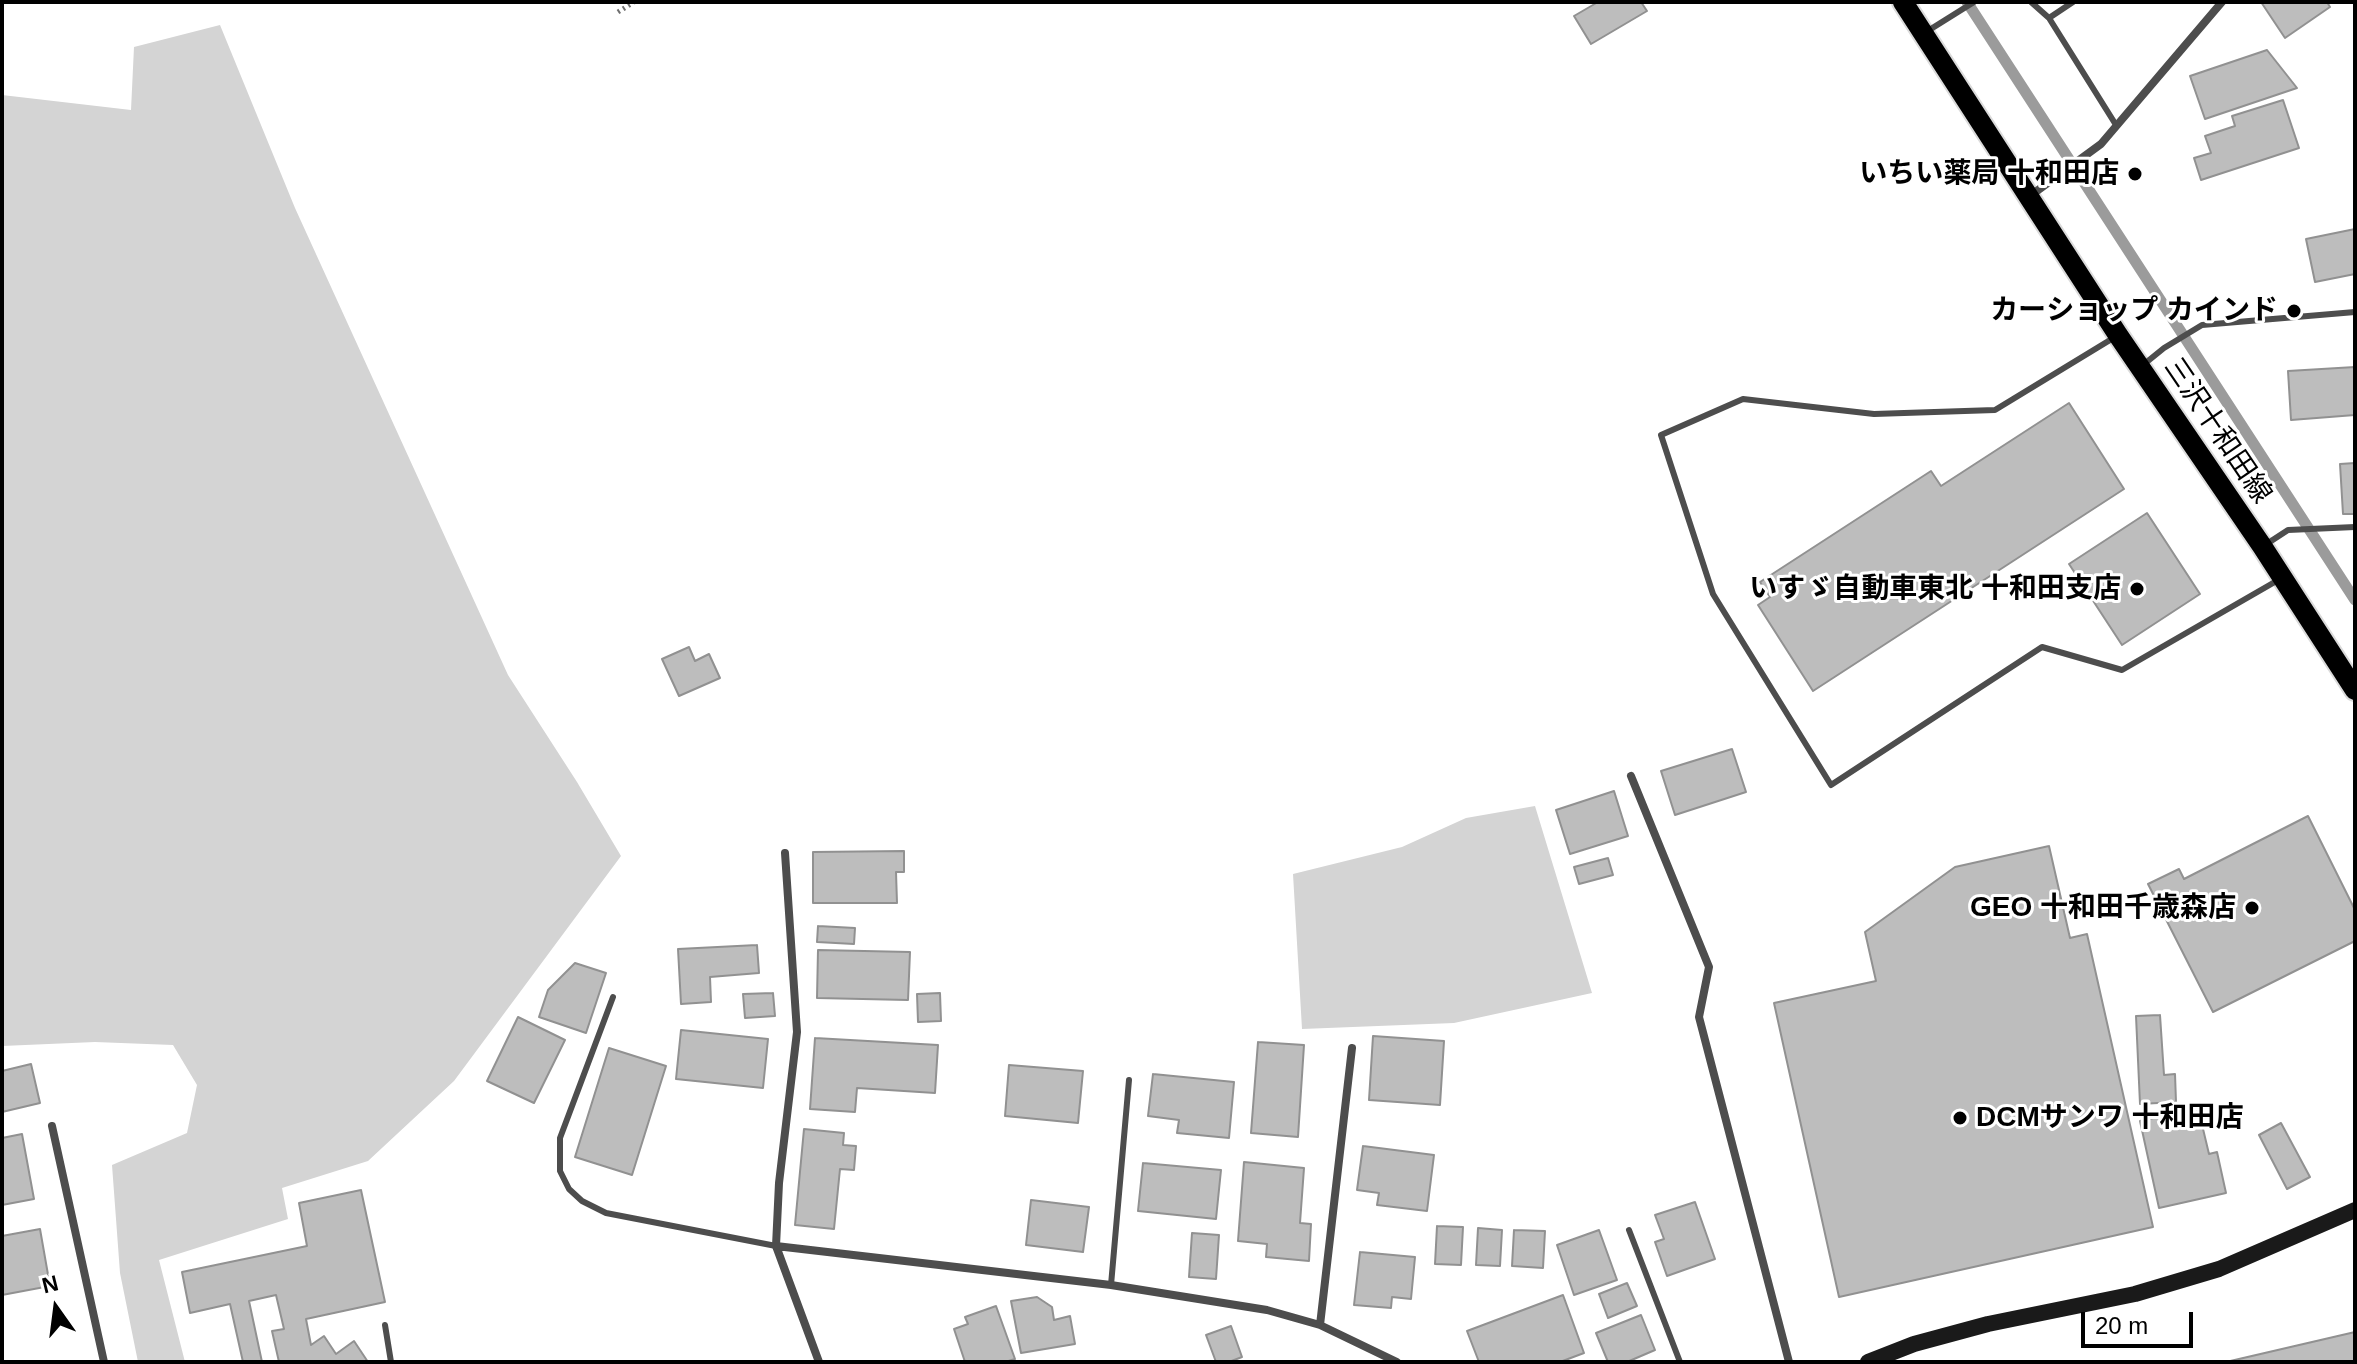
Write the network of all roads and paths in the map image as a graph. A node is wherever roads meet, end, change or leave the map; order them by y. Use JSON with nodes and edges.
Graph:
{"nodes":[{"id":1,"x":634,"y":2,"type":"edge"},
{"id":2,"x":1903,"y":2,"type":"edge"},
{"id":3,"x":1974,"y":2,"type":"edge"},
{"id":4,"x":2031,"y":2,"type":"edge"},
{"id":5,"x":2073,"y":2,"type":"edge"},
{"id":6,"x":2222,"y":2,"type":"edge"},
{"id":7,"x":618,"y":12,"type":"dead end"},
{"id":8,"x":2049,"y":18,"type":"junction"},
{"id":9,"x":1923,"y":34,"type":"junction"},
{"id":10,"x":2116,"y":125,"type":"junction"},
{"id":11,"x":2030,"y":196,"type":"junction"},
{"id":12,"x":2355,"y":312,"type":"edge"},
{"id":13,"x":2118,"y":335,"type":"junction"},
{"id":14,"x":2140,"y":367,"type":"junction"},
{"id":15,"x":2355,"y":527,"type":"edge"},
{"id":16,"x":2262,"y":546,"type":"junction"},
{"id":17,"x":2283,"y":578,"type":"junction"},
{"id":18,"x":2355,"y":690,"type":"edge"},
{"id":19,"x":1631,"y":776,"type":"dead end"},
{"id":20,"x":785,"y":853,"type":"dead end"},
{"id":21,"x":613,"y":997,"type":"dead end"},
{"id":22,"x":1352,"y":1048,"type":"dead end"},
{"id":23,"x":1129,"y":1080,"type":"dead end"},
{"id":24,"x":52,"y":1126,"type":"dead end"},
{"id":25,"x":2355,"y":1210,"type":"edge"},
{"id":26,"x":1629,"y":1230,"type":"dead end"},
{"id":27,"x":776,"y":1246,"type":"junction"},
{"id":28,"x":1111,"y":1285,"type":"junction"},
{"id":29,"x":385,"y":1325,"type":"dead end"},
{"id":30,"x":1320,"y":1325,"type":"junction"},
{"id":31,"x":104,"y":1362,"type":"edge"},
{"id":32,"x":391,"y":1362,"type":"edge"},
{"id":33,"x":819,"y":1362,"type":"edge"},
{"id":34,"x":1397,"y":1362,"type":"edge"},
{"id":35,"x":1680,"y":1362,"type":"edge"},
{"id":36,"x":1789,"y":1362,"type":"edge"},
{"id":37,"x":1868,"y":1362,"type":"edge"}],
"edges":[{"from":1,"to":7,"type":"path"},
{"from":2,"to":9,"type":"main road","name":"三沢十和田線"},
{"from":3,"to":9,"type":"lane"},
{"from":4,"to":8,"type":"lane"},
{"from":5,"to":8,"type":"lane"},
{"from":6,"to":10,"type":"street"},
{"from":8,"to":10,"type":"lane"},
{"from":9,"to":11,"type":"main road","name":"三沢十和田線"},
{"from":10,"to":11,"type":"street"},
{"from":11,"to":13,"type":"main road","name":"三沢十和田線"},
{"from":12,"to":14,"type":"lane"},
{"from":13,"to":14,"type":"main road","name":"三沢十和田線"},
{"from":13,"to":17,"type":"lane"},
{"from":14,"to":16,"type":"main road","name":"三沢十和田線"},
{"from":15,"to":16,"type":"lane"},
{"from":16,"to":17,"type":"main road","name":"三沢十和田線"},
{"from":17,"to":18,"type":"main road","name":"三沢十和田線"},
{"from":19,"to":36,"type":"street"},
{"from":20,"to":27,"type":"street"},
{"from":21,"to":27,"type":"lane"},
{"from":22,"to":30,"type":"street"},
{"from":23,"to":28,"type":"lane"},
{"from":24,"to":31,"type":"street"},
{"from":25,"to":37,"type":"street"},
{"from":26,"to":35,"type":"lane"},
{"from":27,"to":28,"type":"street"},
{"from":27,"to":33,"type":"street"},
{"from":28,"to":30,"type":"street"},
{"from":29,"to":32,"type":"lane"},
{"from":30,"to":34,"type":"street"}]}
